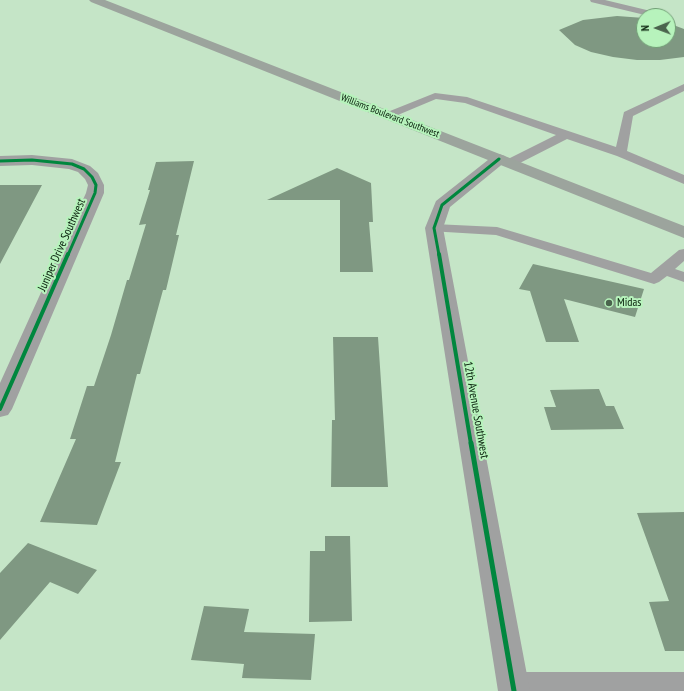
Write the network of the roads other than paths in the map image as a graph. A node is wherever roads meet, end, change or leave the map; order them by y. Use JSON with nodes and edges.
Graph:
{"nodes":[{"id":1,"x":95,"y":0,"type":"edge"},
{"id":2,"x":594,"y":0,"type":"edge"},
{"id":3,"x":636,"y":10,"type":"edge"},
{"id":4,"x":684,"y":87,"type":"edge"},
{"id":5,"x":389,"y":115,"type":"junction"},
{"id":6,"x":567,"y":134,"type":"junction"},
{"id":7,"x":621,"y":153,"type":"junction"},
{"id":8,"x":0,"y":160,"type":"edge"},
{"id":9,"x":505,"y":161,"type":"junction"},
{"id":10,"x":684,"y":180,"type":"edge"},
{"id":11,"x":434,"y":228,"type":"junction"},
{"id":12,"x":684,"y":232,"type":"edge"},
{"id":13,"x":684,"y":253,"type":"edge"},
{"id":14,"x":665,"y":270,"type":"junction"},
{"id":15,"x":684,"y":277,"type":"edge"},
{"id":16,"x":0,"y":409,"type":"edge"},
{"id":17,"x":684,"y":683,"type":"edge"},
{"id":18,"x":514,"y":687,"type":"edge"}],
"edges":[{"from":1,"to":5,"type":"main road","name":"Williams Boulevard Southwest"},
{"from":2,"to":3,"type":"lane"},
{"from":4,"to":7,"type":"lane"},
{"from":5,"to":6,"type":"lane"},
{"from":5,"to":9,"type":"main road","name":"Williams Boulevard Southwest"},
{"from":6,"to":7,"type":"lane"},
{"from":6,"to":9,"type":"lane"},
{"from":7,"to":10,"type":"lane"},
{"from":8,"to":16,"type":"street","name":"Juniper Drive Southwest"},
{"from":9,"to":11,"type":"street","name":"12th Avenue Southwest"},
{"from":9,"to":12,"type":"main road","name":"Williams Boulevard Southwest"},
{"from":11,"to":14,"type":"lane"},
{"from":11,"to":18,"type":"street","name":"12th Avenue Southwest"},
{"from":13,"to":14,"type":"lane"},
{"from":14,"to":15,"type":"lane"},
{"from":17,"to":18,"type":"lane"}]}
